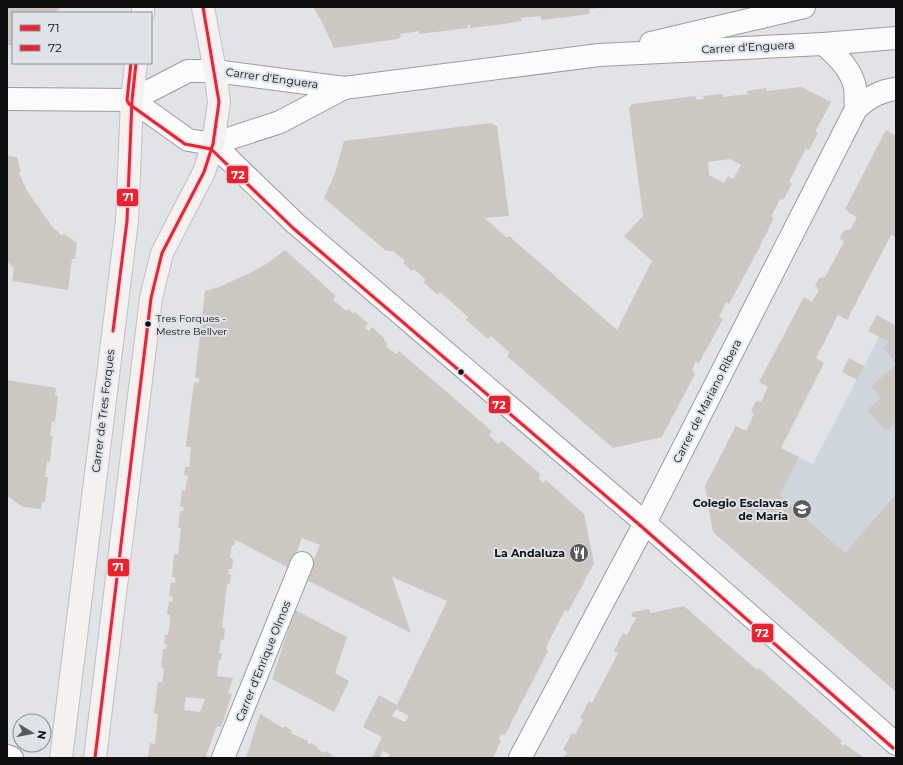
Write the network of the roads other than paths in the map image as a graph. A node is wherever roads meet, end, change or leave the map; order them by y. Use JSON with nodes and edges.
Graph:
{"nodes":[{"id":1,"x":202,"y":7,"type":"edge"},
{"id":2,"x":804,"y":7,"type":"edge"},
{"id":3,"x":896,"y":38,"type":"edge"},
{"id":4,"x":823,"y":44,"type":"junction"},
{"id":5,"x":599,"y":55,"type":"junction"},
{"id":6,"x":136,"y":64,"type":"edge"},
{"id":7,"x":215,"y":71,"type":"junction"},
{"id":8,"x":344,"y":88,"type":"junction"},
{"id":9,"x":896,"y":89,"type":"edge"},
{"id":10,"x":7,"y":99,"type":"edge"},
{"id":11,"x":132,"y":100,"type":"junction"},
{"id":12,"x":856,"y":109,"type":"junction"},
{"id":13,"x":213,"y":144,"type":"junction"},
{"id":14,"x":645,"y":523,"type":"junction"},
{"id":15,"x":302,"y":563,"type":"dead end"},
{"id":16,"x":896,"y":744,"type":"edge"},
{"id":17,"x":7,"y":756,"type":"edge"},
{"id":18,"x":12,"y":758,"type":"edge"},
{"id":19,"x":61,"y":758,"type":"edge"},
{"id":20,"x":95,"y":758,"type":"edge"},
{"id":21,"x":223,"y":758,"type":"edge"},
{"id":22,"x":520,"y":758,"type":"edge"}],
"edges":[{"from":1,"to":7,"type":"main road"},
{"from":2,"to":5,"type":"street","name":"Carrer d'Enguera"},
{"from":3,"to":4,"type":"street","name":"Carrer d'Enguera"},
{"from":4,"to":5,"type":"street","name":"Carrer d'Enguera"},
{"from":4,"to":12,"type":"street","name":"Carrer de Mariano Ribera"},
{"from":5,"to":8,"type":"street","name":"Carrer d'Enguera"},
{"from":6,"to":11,"type":"main road","name":"Carrer de Tres Forques"},
{"from":7,"to":8,"type":"street","name":"Carrer d'Enguera"},
{"from":7,"to":11,"type":"street","name":"Carrer d'Enguera"},
{"from":7,"to":13,"type":"main road"},
{"from":8,"to":13,"type":"street","name":"Carrer d'Enguera"},
{"from":9,"to":12,"type":"street"},
{"from":10,"to":11,"type":"street"},
{"from":11,"to":13,"type":"street","name":"Carrer d'Enguera"},
{"from":11,"to":19,"type":"main road","name":"Carrer de Tres Forques"},
{"from":12,"to":14,"type":"street","name":"Carrer de Mariano Ribera"},
{"from":13,"to":14,"type":"street"},
{"from":13,"to":20,"type":"main road"},
{"from":14,"to":16,"type":"street"},
{"from":14,"to":22,"type":"street","name":"Carrer de Mariano Ribera"},
{"from":15,"to":21,"type":"street","name":"Carrer d'Enrique Olmos"},
{"from":17,"to":18,"type":"street"}]}
